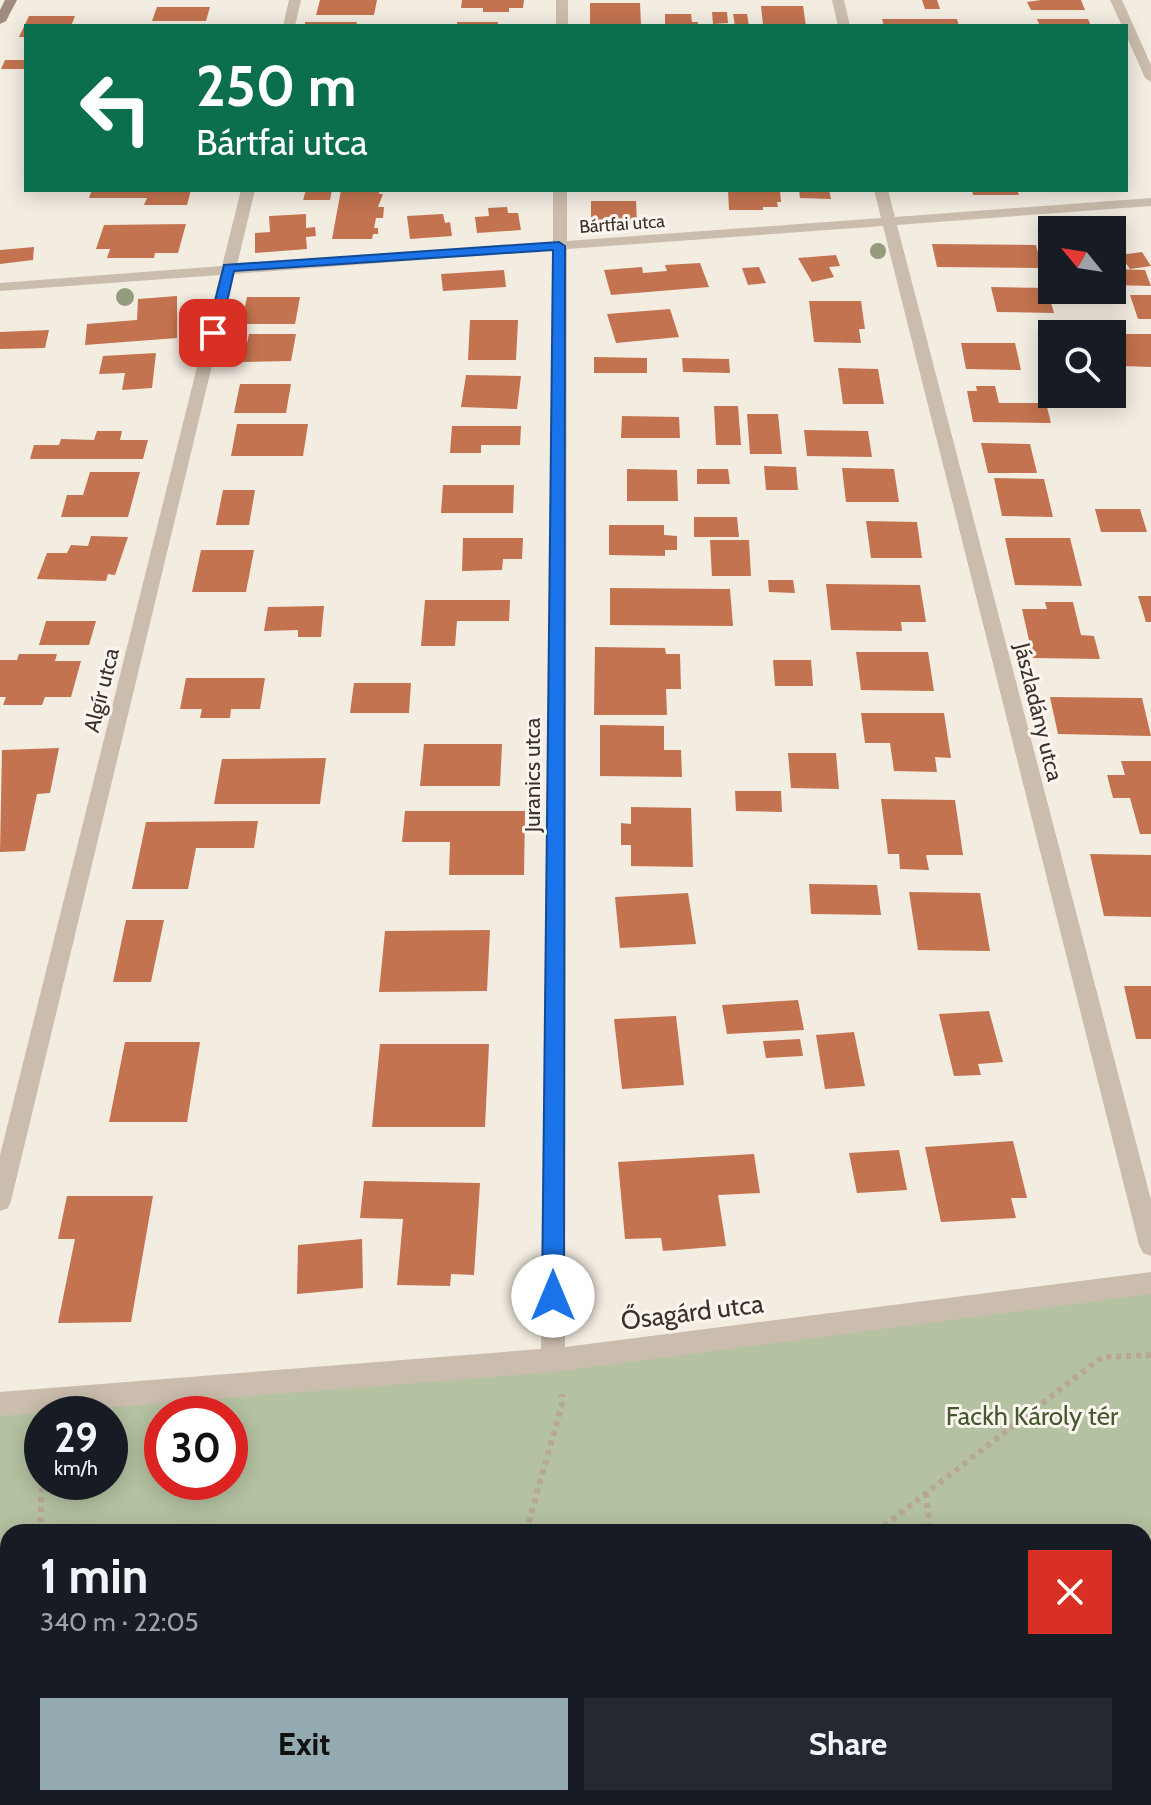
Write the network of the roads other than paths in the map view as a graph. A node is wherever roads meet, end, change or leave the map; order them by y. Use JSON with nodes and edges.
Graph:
{"nodes":[{"id":1,"x":11,"y":0,"type":"edge"},
{"id":2,"x":295,"y":0,"type":"edge"},
{"id":3,"x":562,"y":0,"type":"edge"},
{"id":4,"x":838,"y":0,"type":"edge"},
{"id":5,"x":1116,"y":0,"type":"edge"},
{"id":6,"x":0,"y":21,"type":"edge"},
{"id":7,"x":289,"y":24,"type":"edge"},
{"id":8,"x":562,"y":24,"type":"edge"},
{"id":9,"x":844,"y":24,"type":"edge"},
{"id":10,"x":1127,"y":24,"type":"edge"},
{"id":11,"x":1128,"y":27,"type":"edge"},
{"id":12,"x":1151,"y":78,"type":"edge"},
{"id":13,"x":248,"y":192,"type":"edge"},
{"id":14,"x":560,"y":192,"type":"edge"},
{"id":15,"x":881,"y":192,"type":"edge"},
{"id":16,"x":1151,"y":202,"type":"edge"},
{"id":17,"x":889,"y":224,"type":"junction"},
{"id":18,"x":559,"y":246,"type":"junction"},
{"id":19,"x":229,"y":268,"type":"junction"},
{"id":20,"x":0,"y":287,"type":"edge"},
{"id":21,"x":0,"y":1201,"type":"edge"},
{"id":22,"x":1151,"y":1245,"type":"edge"},
{"id":23,"x":1151,"y":1283,"type":"edge"},
{"id":24,"x":558,"y":1359,"type":"junction"},
{"id":25,"x":0,"y":1404,"type":"edge"}],
"edges":[{"from":1,"to":6,"type":"street"},
{"from":2,"to":7,"type":"street"},
{"from":3,"to":8,"type":"street"},
{"from":4,"to":9,"type":"street"},
{"from":5,"to":10,"type":"street"},
{"from":11,"to":12,"type":"street"},
{"from":13,"to":19,"type":"street","name":"Algír utca"},
{"from":14,"to":18,"type":"street","name":"Juranics utca"},
{"from":15,"to":17,"type":"street","name":"Jászladány utca"},
{"from":16,"to":17,"type":"street","name":"Bártfai utca"},
{"from":17,"to":18,"type":"street","name":"Bártfai utca"},
{"from":17,"to":22,"type":"street","name":"Jászladány utca"},
{"from":18,"to":19,"type":"street","name":"Bártfai utca"},
{"from":18,"to":24,"type":"street","name":"Juranics utca"},
{"from":19,"to":20,"type":"street","name":"Bártfai utca"},
{"from":19,"to":21,"type":"street","name":"Algír utca"},
{"from":23,"to":24,"type":"street","name":"Ősagárd utca"},
{"from":24,"to":25,"type":"street","name":"Ősagárd utca"}]}
